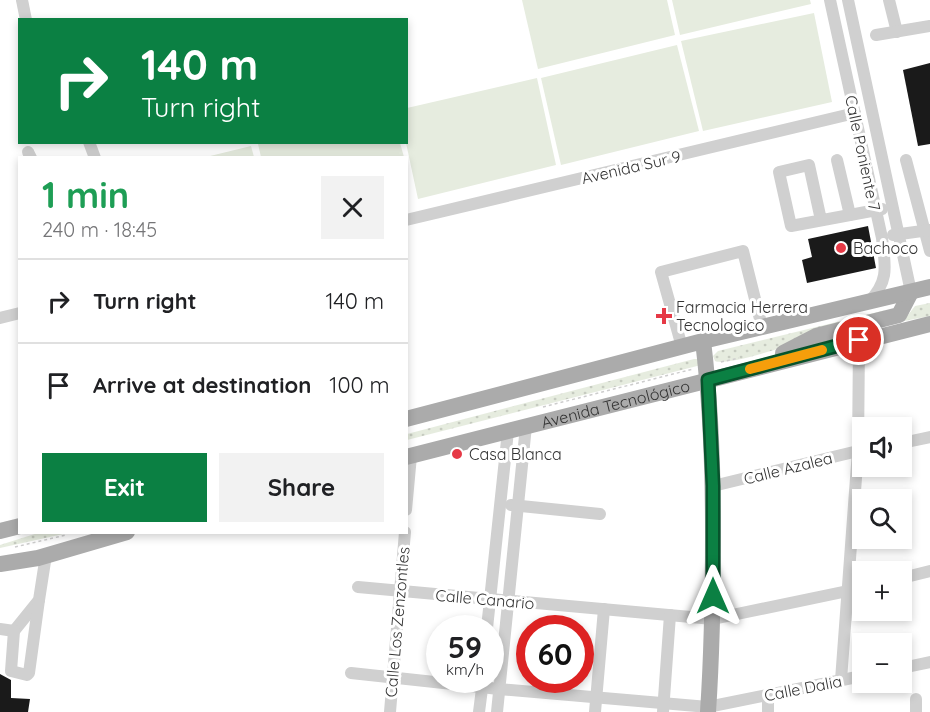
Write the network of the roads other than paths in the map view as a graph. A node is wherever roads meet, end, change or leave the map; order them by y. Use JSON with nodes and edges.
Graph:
{"nodes":[{"id":1,"x":22,"y":0,"type":"edge"},
{"id":2,"x":830,"y":0,"type":"edge"},
{"id":3,"x":848,"y":0,"type":"edge"},
{"id":4,"x":889,"y":0,"type":"edge"},
{"id":5,"x":26,"y":18,"type":"edge"},
{"id":6,"x":930,"y":26,"type":"edge"},
{"id":7,"x":897,"y":32,"type":"junction"},
{"id":8,"x":876,"y":35,"type":"dead end"},
{"id":9,"x":855,"y":113,"type":"junction"},
{"id":10,"x":837,"y":160,"type":"dead end"},
{"id":11,"x":906,"y":160,"type":"dead end"},
{"id":12,"x":892,"y":205,"type":"junction"},
{"id":13,"x":876,"y":211,"type":"junction"},
{"id":14,"x":850,"y":215,"type":"junction"},
{"id":15,"x":408,"y":220,"type":"edge"},
{"id":16,"x":821,"y":220,"type":"junction"},
{"id":17,"x":927,"y":230,"type":"edge"},
{"id":18,"x":899,"y":233,"type":"junction"},
{"id":19,"x":882,"y":237,"type":"junction"},
{"id":20,"x":930,"y":251,"type":"edge"},
{"id":21,"x":930,"y":287,"type":"edge"},
{"id":22,"x":912,"y":292,"type":"junction"},
{"id":23,"x":870,"y":302,"type":"junction"},
{"id":24,"x":18,"y":314,"type":"edge"},
{"id":25,"x":0,"y":318,"type":"edge"},
{"id":26,"x":930,"y":324,"type":"edge"},
{"id":27,"x":762,"y":327,"type":"junction"},
{"id":28,"x":859,"y":340,"type":"junction"},
{"id":29,"x":703,"y":341,"type":"junction"},
{"id":30,"x":682,"y":347,"type":"junction"},
{"id":31,"x":753,"y":368,"type":"junction"},
{"id":32,"x":708,"y":380,"type":"junction"},
{"id":33,"x":860,"y":417,"type":"edge"},
{"id":34,"x":408,"y":418,"type":"edge"},
{"id":35,"x":526,"y":426,"type":"junction"},
{"id":36,"x":508,"y":431,"type":"junction"},
{"id":37,"x":930,"y":437,"type":"edge"},
{"id":38,"x":912,"y":441,"type":"edge"},
{"id":39,"x":852,"y":453,"type":"edge"},
{"id":40,"x":409,"y":456,"type":"edge"},
{"id":41,"x":408,"y":474,"type":"edge"},
{"id":42,"x":857,"y":477,"type":"edge"},
{"id":43,"x":713,"y":486,"type":"junction"},
{"id":44,"x":500,"y":504,"type":"junction"},
{"id":45,"x":518,"y":505,"type":"junction"},
{"id":46,"x":600,"y":514,"type":"dead end"},
{"id":47,"x":18,"y":516,"type":"edge"},
{"id":48,"x":0,"y":520,"type":"edge"},
{"id":49,"x":18,"y":526,"type":"edge"},
{"id":50,"x":0,"y":531,"type":"edge"},
{"id":51,"x":99,"y":534,"type":"edge"},
{"id":52,"x":120,"y":534,"type":"edge"},
{"id":53,"x":405,"y":534,"type":"edge"},
{"id":54,"x":5,"y":553,"type":"edge"},
{"id":55,"x":46,"y":555,"type":"junction"},
{"id":56,"x":0,"y":564,"type":"edge"},
{"id":57,"x":930,"y":571,"type":"edge"},
{"id":58,"x":912,"y":576,"type":"edge"},
{"id":59,"x":358,"y":587,"type":"dead end"},
{"id":60,"x":852,"y":590,"type":"edge"},
{"id":61,"x":400,"y":591,"type":"junction"},
{"id":62,"x":846,"y":592,"type":"junction"},
{"id":63,"x":39,"y":600,"type":"junction"},
{"id":64,"x":490,"y":600,"type":"junction"},
{"id":65,"x":507,"y":602,"type":"junction"},
{"id":66,"x":604,"y":609,"type":"junction"},
{"id":67,"x":489,"y":615,"type":"edge"},
{"id":68,"x":670,"y":615,"type":"junction"},
{"id":69,"x":713,"y":618,"type":"junction"},
{"id":70,"x":0,"y":630,"type":"edge"},
{"id":71,"x":14,"y":631,"type":"junction"},
{"id":72,"x":504,"y":635,"type":"edge"},
{"id":73,"x":930,"y":662,"type":"edge"},
{"id":74,"x":912,"y":666,"type":"edge"},
{"id":75,"x":351,"y":673,"type":"dead end"},
{"id":76,"x":393,"y":676,"type":"junction"},
{"id":77,"x":852,"y":678,"type":"edge"},
{"id":78,"x":426,"y":679,"type":"edge"},
{"id":79,"x":841,"y":680,"type":"junction"},
{"id":80,"x":504,"y":689,"type":"edge"},
{"id":81,"x":481,"y":693,"type":"edge"},
{"id":82,"x":499,"y":693,"type":"edge"},
{"id":83,"x":768,"y":694,"type":"junction"},
{"id":84,"x":596,"y":696,"type":"junction"},
{"id":85,"x":664,"y":707,"type":"edge"},
{"id":86,"x":708,"y":709,"type":"edge"},
{"id":87,"x":390,"y":712,"type":"edge"},
{"id":88,"x":479,"y":712,"type":"edge"},
{"id":89,"x":497,"y":712,"type":"edge"},
{"id":90,"x":595,"y":712,"type":"edge"},
{"id":91,"x":768,"y":712,"type":"edge"}],
"edges":[{"from":1,"to":5,"type":"street"},
{"from":2,"to":9,"type":"street","name":"Calle Poniente 7"},
{"from":3,"to":12,"type":"street","name":"Calle Poniente 7"},
{"from":4,"to":7,"type":"street"},
{"from":6,"to":7,"type":"street"},
{"from":7,"to":8,"type":"street"},
{"from":9,"to":13,"type":"street","name":"Calle Poniente 7"},
{"from":9,"to":15,"type":"street","name":"Avenida Sur 9"},
{"from":10,"to":14,"type":"street"},
{"from":11,"to":17,"type":"street"},
{"from":12,"to":13,"type":"street"},
{"from":12,"to":18,"type":"street","name":"Calle Poniente 7"},
{"from":13,"to":14,"type":"street"},
{"from":13,"to":19,"type":"street","name":"Calle Poniente 7"},
{"from":14,"to":16,"type":"street"},
{"from":16,"to":16,"type":"street"},
{"from":17,"to":18,"type":"street"},
{"from":17,"to":20,"type":"street"},
{"from":18,"to":19,"type":"street"},
{"from":18,"to":22,"type":"street","name":"Calle Poniente 7"},
{"from":19,"to":23,"type":"street","name":"Calle Poniente 7"},
{"from":21,"to":22,"type":"main road"},
{"from":22,"to":23,"type":"main road"},
{"from":22,"to":31,"type":"main road"},
{"from":23,"to":27,"type":"main road"},
{"from":24,"to":25,"type":"street"},
{"from":26,"to":28,"type":"main road","name":"Avenida Tecnológico"},
{"from":27,"to":29,"type":"main road"},
{"from":27,"to":30,"type":"street"},
{"from":28,"to":31,"type":"main road","name":"Avenida Tecnológico"},
{"from":28,"to":33,"type":"street"},
{"from":29,"to":30,"type":"main road"},
{"from":29,"to":32,"type":"main road"},
{"from":30,"to":34,"type":"main road"},
{"from":31,"to":32,"type":"main road","name":"Avenida Tecnológico"},
{"from":32,"to":35,"type":"main road","name":"Avenida Tecnológico"},
{"from":32,"to":43,"type":"main road"},
{"from":35,"to":36,"type":"main road","name":"Avenida Tecnológico"},
{"from":35,"to":45,"type":"street"},
{"from":36,"to":40,"type":"main road","name":"Avenida Tecnológico"},
{"from":36,"to":44,"type":"street"},
{"from":37,"to":38,"type":"street"},
{"from":39,"to":43,"type":"street","name":"Calle Azalea"},
{"from":40,"to":41,"type":"street"},
{"from":42,"to":62,"type":"street"},
{"from":43,"to":69,"type":"main road"},
{"from":44,"to":45,"type":"street"},
{"from":44,"to":64,"type":"street"},
{"from":45,"to":46,"type":"street"},
{"from":45,"to":65,"type":"street"},
{"from":47,"to":48,"type":"main road"},
{"from":49,"to":50,"type":"main road"},
{"from":51,"to":54,"type":"main road"},
{"from":52,"to":55,"type":"main road"},
{"from":53,"to":61,"type":"street","name":"Calle Los Zenzontles"},
{"from":55,"to":56,"type":"main road"},
{"from":55,"to":63,"type":"street"},
{"from":57,"to":58,"type":"street"},
{"from":59,"to":61,"type":"street","name":"Calle Canario"},
{"from":60,"to":62,"type":"street","name":"Calle Canario"},
{"from":61,"to":64,"type":"street","name":"Calle Canario"},
{"from":61,"to":76,"type":"street","name":"Calle Los Zenzontles"},
{"from":62,"to":69,"type":"street","name":"Calle Canario"},
{"from":62,"to":79,"type":"street"},
{"from":63,"to":71,"type":"street"},
{"from":63,"to":71,"type":"street"},
{"from":64,"to":65,"type":"street","name":"Calle Canario"},
{"from":64,"to":67,"type":"street"},
{"from":65,"to":66,"type":"street","name":"Calle Canario"},
{"from":65,"to":72,"type":"street"},
{"from":66,"to":68,"type":"street","name":"Calle Canario"},
{"from":66,"to":84,"type":"street"},
{"from":68,"to":69,"type":"street","name":"Calle Canario"},
{"from":68,"to":85,"type":"street"},
{"from":69,"to":86,"type":"main road"},
{"from":70,"to":71,"type":"street"},
{"from":73,"to":74,"type":"street"},
{"from":75,"to":76,"type":"street","name":"Calle Dalia"},
{"from":76,"to":78,"type":"street","name":"Calle Dalia"},
{"from":76,"to":87,"type":"street","name":"Calle Los Zenzontles"},
{"from":77,"to":79,"type":"street","name":"Calle Dalia"},
{"from":79,"to":83,"type":"street","name":"Calle Dalia"},
{"from":80,"to":84,"type":"street","name":"Calle Dalia"},
{"from":81,"to":88,"type":"street"},
{"from":82,"to":89,"type":"street"},
{"from":83,"to":86,"type":"street","name":"Calle Dalia"},
{"from":83,"to":91,"type":"street"},
{"from":84,"to":85,"type":"street","name":"Calle Dalia"},
{"from":84,"to":90,"type":"street"},
{"from":85,"to":86,"type":"street","name":"Calle Dalia"}]}
